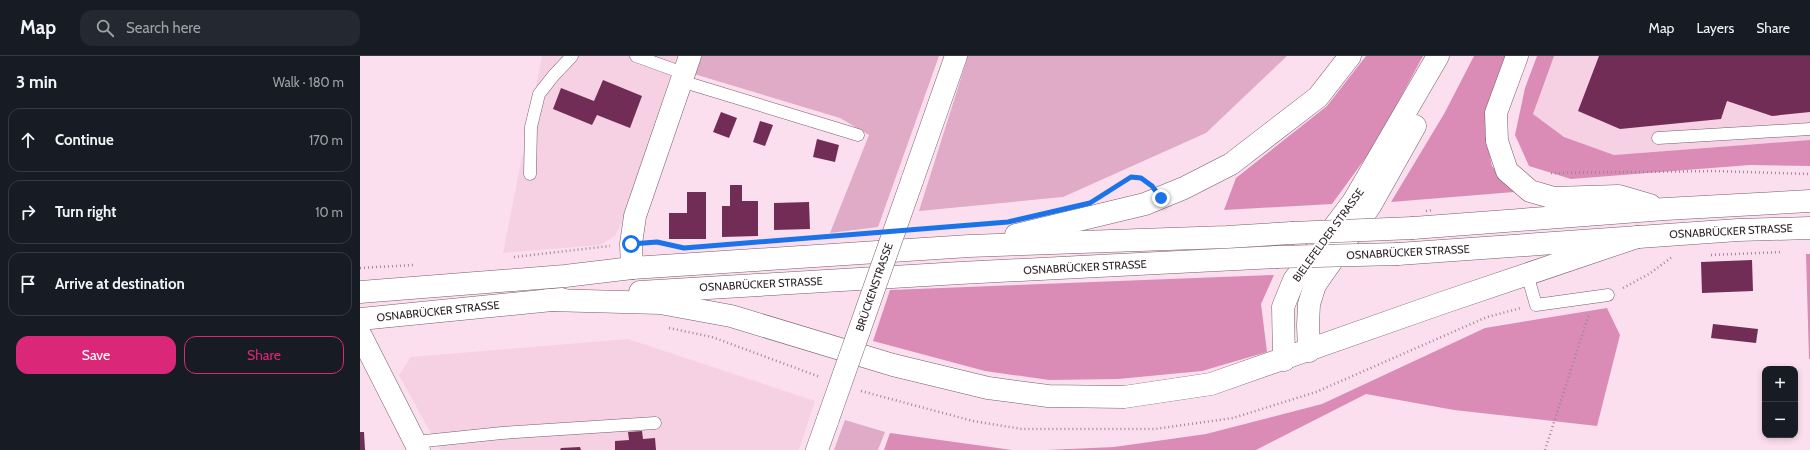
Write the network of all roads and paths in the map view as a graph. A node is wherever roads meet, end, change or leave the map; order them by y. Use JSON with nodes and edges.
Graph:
{"nodes":[{"id":1,"x":572,"y":56,"type":"edge"},
{"id":2,"x":636,"y":56,"type":"edge"},
{"id":3,"x":956,"y":56,"type":"edge"},
{"id":4,"x":1350,"y":56,"type":"edge"},
{"id":5,"x":1438,"y":56,"type":"edge"},
{"id":6,"x":1454,"y":56,"type":"edge"},
{"id":7,"x":1518,"y":56,"type":"edge"},
{"id":8,"x":685,"y":70,"type":"edge"},
{"id":9,"x":1810,"y":129,"type":"edge"},
{"id":10,"x":858,"y":135,"type":"dead end"},
{"id":11,"x":1658,"y":138,"type":"dead end"},
{"id":12,"x":530,"y":174,"type":"dead end"},
{"id":13,"x":1107,"y":192,"type":"dead end"},
{"id":14,"x":1161,"y":198,"type":"junction"},
{"id":15,"x":1810,"y":201,"type":"edge"},
{"id":16,"x":1665,"y":209,"type":"junction"},
{"id":17,"x":1810,"y":228,"type":"edge"},
{"id":18,"x":1637,"y":237,"type":"junction"},
{"id":19,"x":631,"y":244,"type":"junction"},
{"id":20,"x":969,"y":246,"type":"junction"},
{"id":21,"x":1788,"y":252,"type":"dead end"},
{"id":22,"x":1707,"y":255,"type":"dead end"},
{"id":23,"x":1679,"y":256,"type":"dead end"},
{"id":24,"x":509,"y":257,"type":"dead end"},
{"id":25,"x":415,"y":264,"type":"dead end"},
{"id":26,"x":360,"y":268,"type":"edge"},
{"id":27,"x":632,"y":268,"type":"junction"},
{"id":28,"x":1527,"y":274,"type":"junction"},
{"id":29,"x":360,"y":292,"type":"edge"},
{"id":30,"x":1608,"y":295,"type":"joint"},
{"id":31,"x":1593,"y":298,"type":"junction"},
{"id":32,"x":548,"y":300,"type":"junction"},
{"id":33,"x":360,"y":319,"type":"edge"},
{"id":34,"x":360,"y":334,"type":"edge"},
{"id":35,"x":1309,"y":351,"type":"junction"},
{"id":36,"x":1284,"y":360,"type":"junction"},
{"id":37,"x":655,"y":423,"type":"dead end"},
{"id":38,"x":417,"y":446,"type":"edge"},
{"id":39,"x":817,"y":450,"type":"edge"},
{"id":40,"x":1545,"y":450,"type":"edge"}],
"edges":[{"from":1,"to":12,"type":"lane"},
{"from":2,"to":8,"type":"lane"},
{"from":3,"to":39,"type":"main road","name":"BRÜCKENSTRASSE","bridge":true},
{"from":4,"to":14,"type":"main road"},
{"from":5,"to":36,"type":"main road","name":"BIELEFELDER STRASSE"},
{"from":6,"to":35,"type":"main road","name":"BIELEFELDER STRASSE"},
{"from":7,"to":16,"type":"main road"},
{"from":8,"to":10,"type":"lane"},
{"from":8,"to":19,"type":"main road"},
{"from":9,"to":11,"type":"lane"},
{"from":13,"to":14,"type":"path"},
{"from":14,"to":20,"type":"main road"},
{"from":15,"to":16,"type":"main road"},
{"from":16,"to":20,"type":"main road","bridge":true},
{"from":17,"to":18,"type":"main road","name":"OSNABRÜCKER STRASSE"},
{"from":18,"to":28,"type":"main road"},
{"from":18,"to":32,"type":"main road","name":"OSNABRÜCKER STRASSE","bridge":true},
{"from":19,"to":24,"type":"path"},
{"from":19,"to":27,"type":"main road"},
{"from":20,"to":27,"type":"main road"},
{"from":21,"to":22,"type":"path"},
{"from":23,"to":30,"type":"path"},
{"from":25,"to":26,"type":"path"},
{"from":27,"to":29,"type":"main road"},
{"from":28,"to":31,"type":"lane"},
{"from":28,"to":35,"type":"main road"},
{"from":30,"to":31,"type":"lane"},
{"from":31,"to":40,"type":"path"},
{"from":32,"to":33,"type":"main road","name":"OSNABRÜCKER STRASSE"},
{"from":32,"to":36,"type":"main road"},
{"from":34,"to":38,"type":"main road"},
{"from":35,"to":36,"type":"main road"},
{"from":37,"to":38,"type":"lane"}]}
